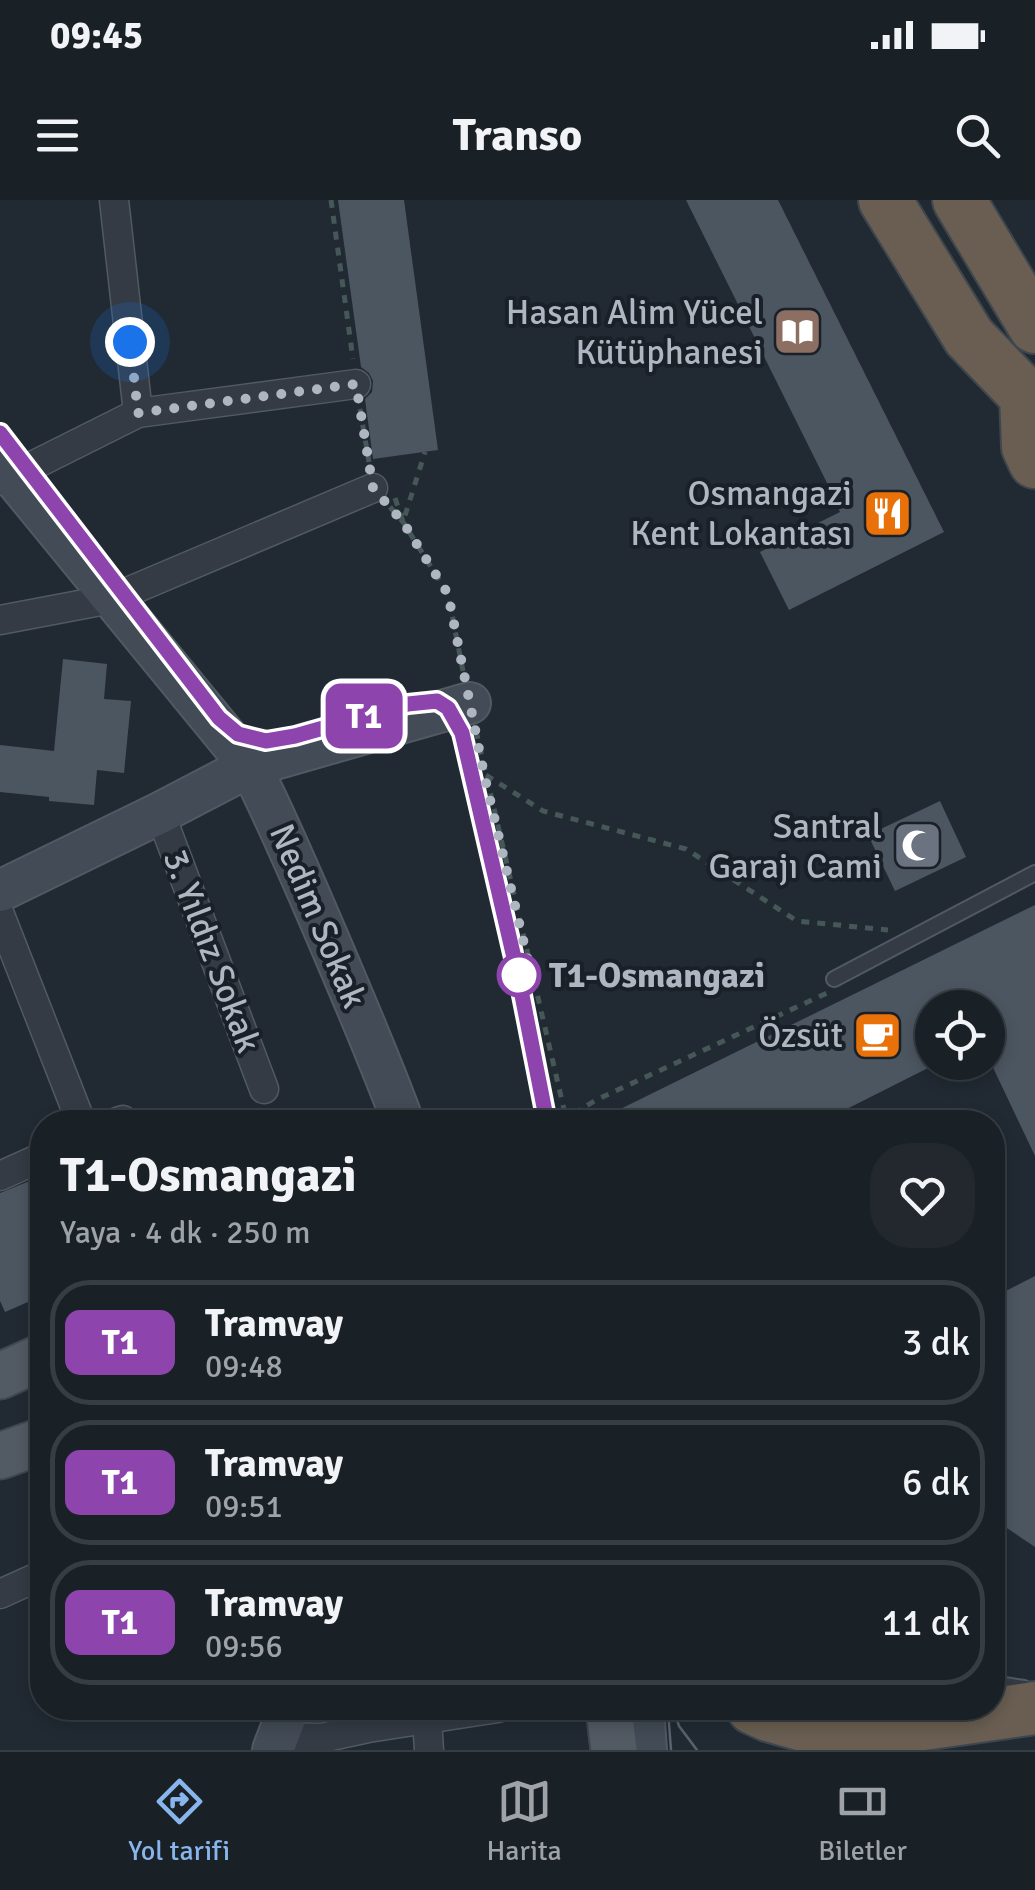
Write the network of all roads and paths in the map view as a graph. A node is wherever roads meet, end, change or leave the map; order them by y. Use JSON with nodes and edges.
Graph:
{"nodes":[{"id":1,"x":114,"y":200,"type":"edge"},
{"id":2,"x":331,"y":200,"type":"edge"},
{"id":3,"x":884,"y":200,"type":"edge"},
{"id":4,"x":920,"y":200,"type":"edge"},
{"id":5,"x":959,"y":200,"type":"edge"},
{"id":6,"x":993,"y":200,"type":"edge"},
{"id":7,"x":1031,"y":305,"type":"edge"},
{"id":8,"x":356,"y":384,"type":"junction"},
{"id":9,"x":1031,"y":404,"type":"edge"},
{"id":10,"x":138,"y":413,"type":"junction"},
{"id":11,"x":425,"y":452,"type":"dead end"},
{"id":12,"x":1035,"y":462,"type":"edge"},
{"id":13,"x":4,"y":472,"type":"edge"},
{"id":14,"x":382,"y":489,"type":"junction"},
{"id":15,"x":403,"y":522,"type":"junction"},
{"id":16,"x":111,"y":599,"type":"junction"},
{"id":17,"x":0,"y":620,"type":"edge"},
{"id":18,"x":470,"y":702,"type":"junction"},
{"id":19,"x":250,"y":766,"type":"junction"},
{"id":20,"x":484,"y":774,"type":"junction"},
{"id":21,"x":160,"y":813,"type":"junction"},
{"id":22,"x":1035,"y":874,"type":"edge"},
{"id":23,"x":0,"y":892,"type":"edge"},
{"id":24,"x":0,"y":914,"type":"edge"},
{"id":25,"x":921,"y":933,"type":"junction"},
{"id":26,"x":836,"y":983,"type":"joint"},
{"id":27,"x":383,"y":1068,"type":"junction"},
{"id":28,"x":264,"y":1088,"type":"dead end"},
{"id":29,"x":76,"y":1110,"type":"edge"},
{"id":30,"x":398,"y":1110,"type":"edge"},
{"id":31,"x":415,"y":1110,"type":"edge"},
{"id":32,"x":561,"y":1110,"type":"edge"},
{"id":33,"x":580,"y":1110,"type":"edge"},
{"id":34,"x":30,"y":1162,"type":"edge"},
{"id":35,"x":0,"y":1176,"type":"edge"},
{"id":36,"x":30,"y":1363,"type":"edge"},
{"id":37,"x":0,"y":1376,"type":"edge"},
{"id":38,"x":30,"y":1445,"type":"edge"},
{"id":39,"x":0,"y":1456,"type":"edge"},
{"id":40,"x":30,"y":1580,"type":"edge"},
{"id":41,"x":0,"y":1594,"type":"edge"},
{"id":42,"x":426,"y":1720,"type":"joint"},
{"id":43,"x":610,"y":1720,"type":"edge"},
{"id":44,"x":644,"y":1720,"type":"edge"},
{"id":45,"x":786,"y":1720,"type":"edge"},
{"id":46,"x":911,"y":1720,"type":"edge"},
{"id":47,"x":280,"y":1732,"type":"edge"},
{"id":48,"x":429,"y":1750,"type":"edge"},
{"id":49,"x":614,"y":1750,"type":"edge"},
{"id":50,"x":646,"y":1750,"type":"edge"}],
"edges":[{"from":1,"to":10,"type":"street"},
{"from":2,"to":8,"type":"path"},
{"from":3,"to":9,"type":"highway"},
{"from":4,"to":9,"type":"highway"},
{"from":5,"to":7,"type":"highway"},
{"from":6,"to":7,"type":"highway"},
{"from":8,"to":10,"type":"street"},
{"from":8,"to":14,"type":"path"},
{"from":9,"to":12,"type":"highway"},
{"from":10,"to":13,"type":"street"},
{"from":11,"to":15,"type":"path"},
{"from":13,"to":16,"type":"main road","name":"Nedim Sokak"},
{"from":14,"to":15,"type":"path"},
{"from":14,"to":15,"type":"path"},
{"from":14,"to":16,"type":"street"},
{"from":15,"to":18,"type":"path"},
{"from":16,"to":17,"type":"street"},
{"from":16,"to":19,"type":"main road","name":"Nedim Sokak"},
{"from":18,"to":19,"type":"main road"},
{"from":18,"to":20,"type":"path"},
{"from":19,"to":21,"type":"main road"},
{"from":19,"to":27,"type":"main road","name":"Nedim Sokak"},
{"from":20,"to":25,"type":"path"},
{"from":20,"to":32,"type":"path"},
{"from":21,"to":23,"type":"main road"},
{"from":21,"to":28,"type":"street","name":"3. Yıldız Sokak"},
{"from":22,"to":25,"type":"lane"},
{"from":24,"to":29,"type":"street"},
{"from":25,"to":26,"type":"lane"},
{"from":26,"to":33,"type":"path"},
{"from":27,"to":30,"type":"main road"},
{"from":27,"to":31,"type":"main road"},
{"from":34,"to":35,"type":"street"},
{"from":36,"to":37,"type":"main road"},
{"from":38,"to":39,"type":"main road"},
{"from":40,"to":41,"type":"street"},
{"from":42,"to":47,"type":"street"},
{"from":42,"to":48,"type":"street"},
{"from":43,"to":49,"type":"main road"},
{"from":44,"to":50,"type":"main road"},
{"from":45,"to":46,"type":"highway"}]}
